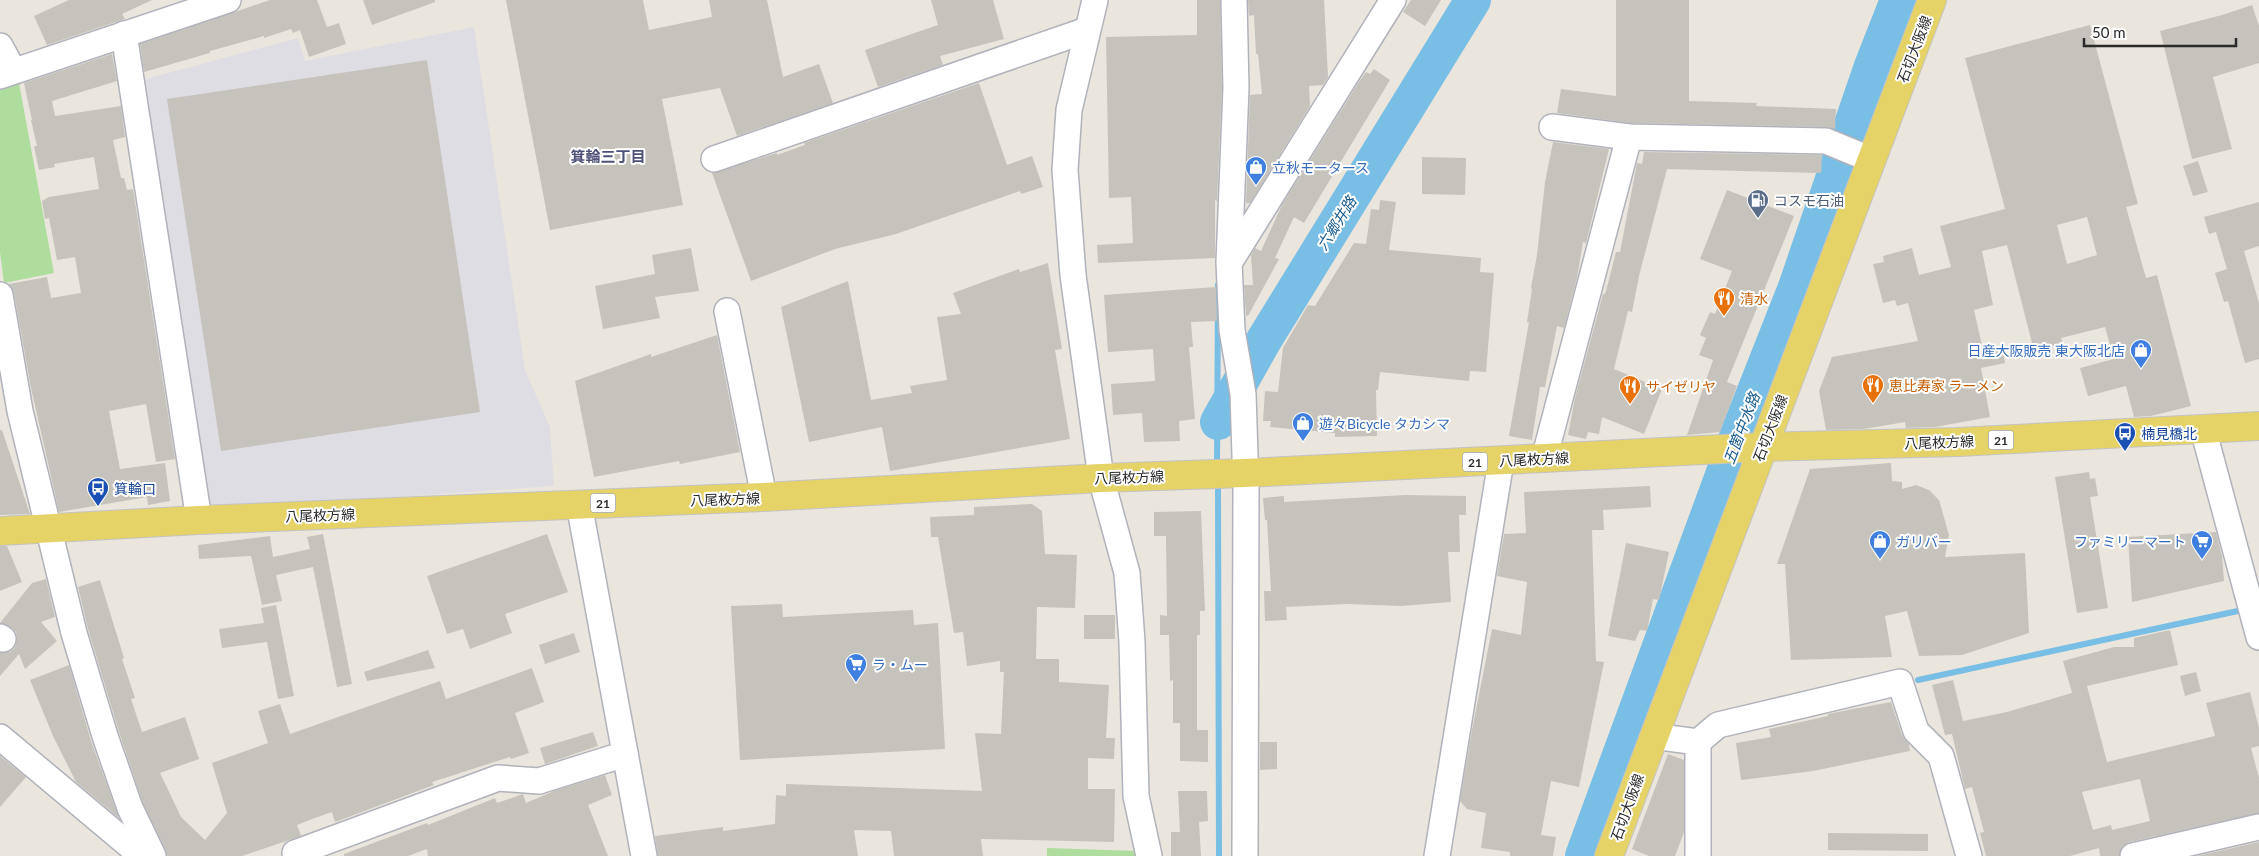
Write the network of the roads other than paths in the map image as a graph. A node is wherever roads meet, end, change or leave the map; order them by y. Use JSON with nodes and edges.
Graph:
{"nodes":[{"id":1,"x":228,"y":0,"type":"edge"},
{"id":2,"x":1095,"y":0,"type":"edge"},
{"id":3,"x":1234,"y":0,"type":"edge"},
{"id":4,"x":1393,"y":0,"type":"edge"},
{"id":5,"x":1932,"y":0,"type":"edge"},
{"id":6,"x":1087,"y":30,"type":"junction"},
{"id":7,"x":124,"y":34,"type":"junction"},
{"id":8,"x":0,"y":46,"type":"edge"},
{"id":9,"x":7,"y":73,"type":"edge"},
{"id":10,"x":1552,"y":127,"type":"dead end"},
{"id":11,"x":1629,"y":137,"type":"junction"},
{"id":12,"x":1865,"y":156,"type":"junction"},
{"id":13,"x":714,"y":159,"type":"dead end"},
{"id":14,"x":1229,"y":262,"type":"junction"},
{"id":15,"x":0,"y":295,"type":"edge"},
{"id":16,"x":727,"y":311,"type":"dead end"},
{"id":17,"x":2259,"y":426,"type":"edge"},
{"id":18,"x":2203,"y":429,"type":"junction"},
{"id":19,"x":1753,"y":448,"type":"junction"},
{"id":20,"x":1544,"y":459,"type":"junction"},
{"id":21,"x":1501,"y":461,"type":"junction"},
{"id":22,"x":1240,"y":473,"type":"junction"},
{"id":23,"x":1101,"y":478,"type":"junction"},
{"id":24,"x":764,"y":497,"type":"junction"},
{"id":25,"x":579,"y":504,"type":"junction"},
{"id":26,"x":199,"y":520,"type":"junction"},
{"id":27,"x":48,"y":528,"type":"junction"},
{"id":28,"x":0,"y":531,"type":"edge"},
{"id":29,"x":2259,"y":637,"type":"edge"},
{"id":30,"x":1653,"y":736,"type":"junction"},
{"id":31,"x":0,"y":737,"type":"edge"},
{"id":32,"x":1698,"y":742,"type":"junction"},
{"id":33,"x":625,"y":754,"type":"junction"},
{"id":34,"x":2259,"y":827,"type":"edge"},
{"id":35,"x":294,"y":853,"type":"dead end"},
{"id":36,"x":142,"y":856,"type":"edge"},
{"id":37,"x":153,"y":856,"type":"edge"},
{"id":38,"x":644,"y":856,"type":"edge"},
{"id":39,"x":1149,"y":856,"type":"edge"},
{"id":40,"x":1245,"y":856,"type":"edge"},
{"id":41,"x":1437,"y":856,"type":"edge"},
{"id":42,"x":1609,"y":856,"type":"edge"},
{"id":43,"x":1698,"y":856,"type":"edge"},
{"id":44,"x":1969,"y":856,"type":"edge"},
{"id":45,"x":2133,"y":856,"type":"edge"}],
"edges":[{"from":1,"to":7,"type":"street"},
{"from":2,"to":6,"type":"street"},
{"from":3,"to":14,"type":"street"},
{"from":4,"to":14,"type":"street"},
{"from":5,"to":12,"type":"main road","name":"石切大阪線"},
{"from":6,"to":13,"type":"street"},
{"from":6,"to":23,"type":"street"},
{"from":7,"to":9,"type":"street"},
{"from":7,"to":26,"type":"street"},
{"from":8,"to":9,"type":"street"},
{"from":10,"to":11,"type":"street"},
{"from":11,"to":12,"type":"street"},
{"from":11,"to":20,"type":"street"},
{"from":12,"to":19,"type":"main road","name":"石切大阪線"},
{"from":14,"to":22,"type":"street"},
{"from":15,"to":27,"type":"street"},
{"from":16,"to":24,"type":"street"},
{"from":17,"to":18,"type":"main road","name":"八尾枚方線","number":"21"},
{"from":18,"to":19,"type":"main road","name":"八尾枚方線","number":"21"},
{"from":18,"to":29,"type":"street"},
{"from":19,"to":20,"type":"main road","name":"八尾枚方線","number":"21"},
{"from":19,"to":30,"type":"main road","name":"石切大阪線"},
{"from":20,"to":21,"type":"main road","name":"八尾枚方線","number":"21"},
{"from":21,"to":22,"type":"main road","name":"八尾枚方線","number":"21"},
{"from":21,"to":41,"type":"street"},
{"from":22,"to":23,"type":"main road","name":"八尾枚方線","number":"21"},
{"from":22,"to":40,"type":"street"},
{"from":23,"to":24,"type":"main road","name":"八尾枚方線","number":"21"},
{"from":23,"to":39,"type":"street"},
{"from":24,"to":25,"type":"main road","name":"八尾枚方線","number":"21"},
{"from":25,"to":26,"type":"main road","name":"八尾枚方線","number":"21"},
{"from":25,"to":33,"type":"street"},
{"from":26,"to":27,"type":"main road","name":"八尾枚方線","number":"21"},
{"from":27,"to":28,"type":"main road","name":"八尾枚方線","number":"21"},
{"from":27,"to":37,"type":"street"},
{"from":30,"to":32,"type":"street"},
{"from":30,"to":42,"type":"main road","name":"石切大阪線"},
{"from":31,"to":36,"type":"street"},
{"from":32,"to":43,"type":"street"},
{"from":32,"to":44,"type":"street"},
{"from":33,"to":35,"type":"street"},
{"from":33,"to":38,"type":"street"},
{"from":34,"to":45,"type":"street"}]}
